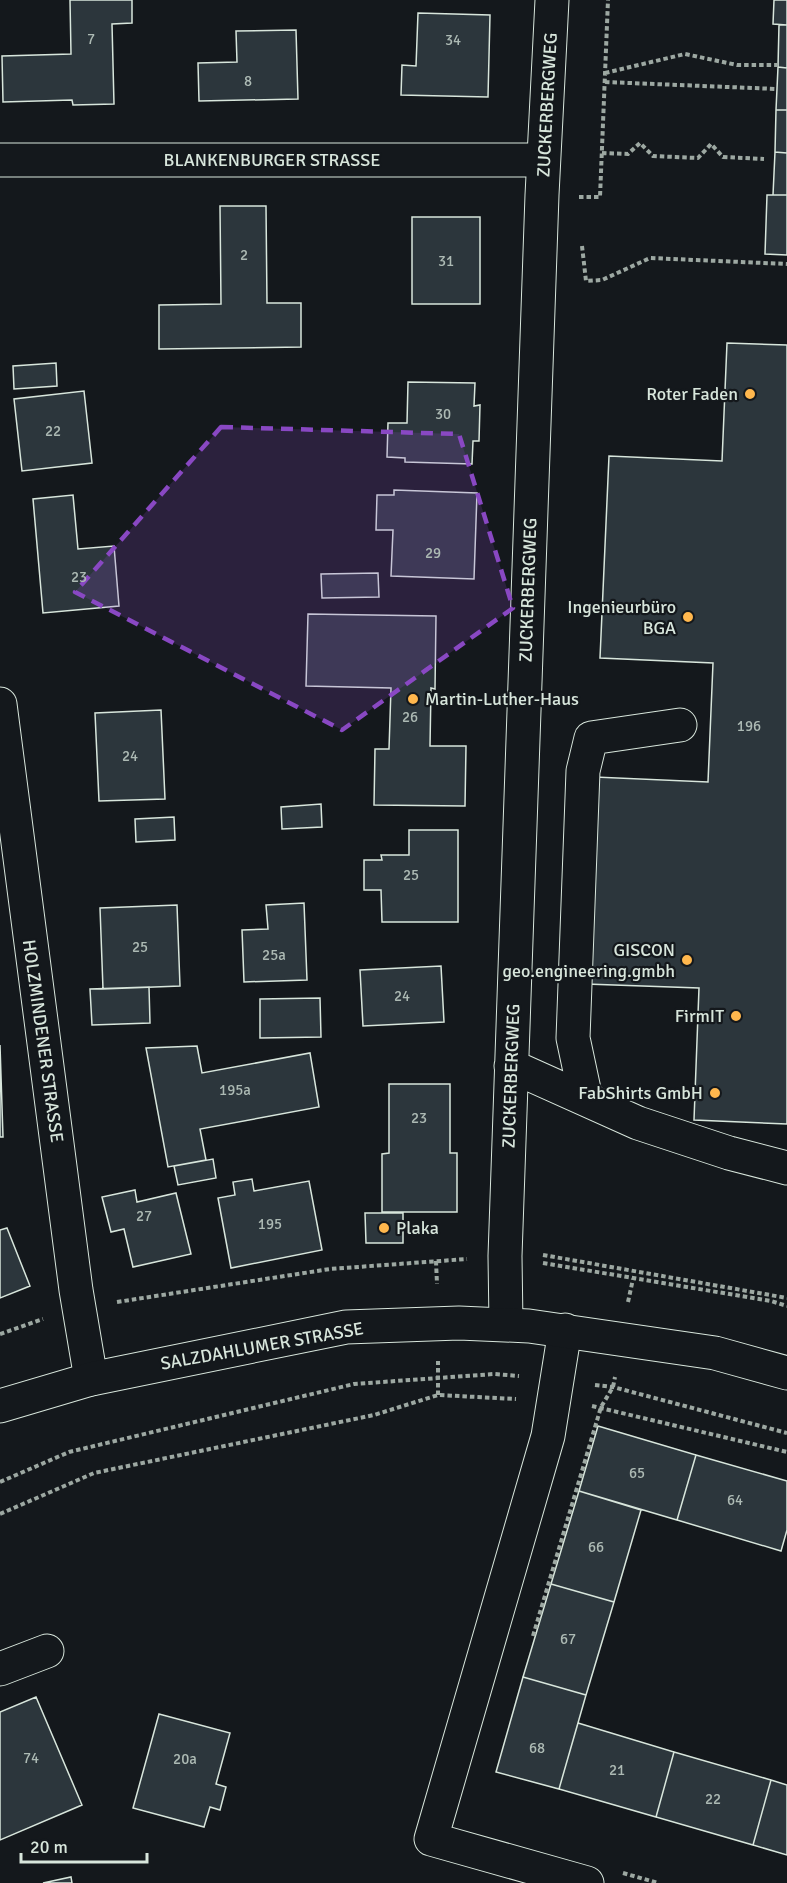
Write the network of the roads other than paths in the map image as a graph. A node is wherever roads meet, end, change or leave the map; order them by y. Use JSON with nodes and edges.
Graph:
{"nodes":[{"id":1,"x":552,"y":0,"type":"edge"},
{"id":2,"x":0,"y":160,"type":"edge"},
{"id":3,"x":543,"y":160,"type":"junction"},
{"id":4,"x":0,"y":704,"type":"edge"},
{"id":5,"x":680,"y":725,"type":"dead end"},
{"id":6,"x":511,"y":1066,"type":"junction"},
{"id":7,"x":586,"y":1099,"type":"junction"},
{"id":8,"x":787,"y":1168,"type":"edge"},
{"id":9,"x":506,"y":1324,"type":"junction"},
{"id":10,"x":565,"y":1330,"type":"junction"},
{"id":11,"x":787,"y":1373,"type":"edge"},
{"id":12,"x":91,"y":1379,"type":"junction"},
{"id":13,"x":0,"y":1406,"type":"edge"},
{"id":14,"x":48,"y":1651,"type":"dead end"},
{"id":15,"x":0,"y":1670,"type":"edge"},
{"id":16,"x":600,"y":1876,"type":"edge"}],
"edges":[{"from":1,"to":3,"type":"street","name":"ZUCKERBERGWEG"},
{"from":2,"to":3,"type":"street","name":"BLANKENBURGER STRASSE"},
{"from":3,"to":6,"type":"street","name":"ZUCKERBERGWEG"},
{"from":4,"to":12,"type":"street","name":"HOLZMINDENER STRASSE"},
{"from":5,"to":7,"type":"street"},
{"from":6,"to":7,"type":"street"},
{"from":6,"to":9,"type":"street","name":"ZUCKERBERGWEG"},
{"from":7,"to":8,"type":"street"},
{"from":9,"to":10,"type":"street","name":"SALZDAHLUMER STRASSE"},
{"from":9,"to":12,"type":"street","name":"SALZDAHLUMER STRASSE"},
{"from":10,"to":11,"type":"street","name":"SALZDAHLUMER STRASSE"},
{"from":10,"to":16,"type":"street"},
{"from":12,"to":13,"type":"street","name":"SALZDAHLUMER STRASSE"},
{"from":14,"to":15,"type":"street"}]}
